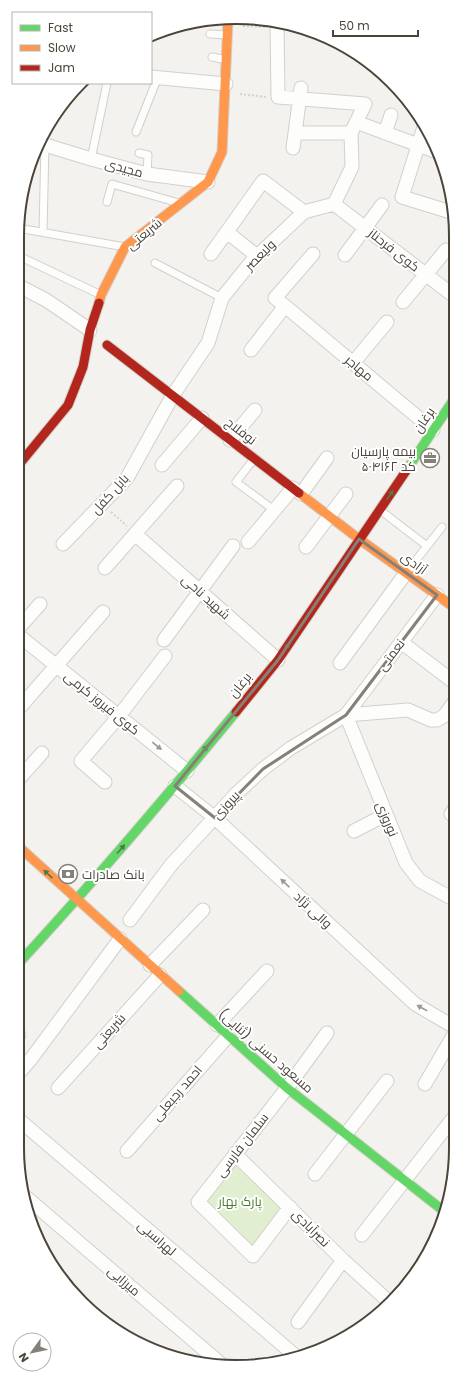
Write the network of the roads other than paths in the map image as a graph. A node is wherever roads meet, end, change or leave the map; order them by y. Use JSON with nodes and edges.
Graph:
{"nodes":[{"id":1,"x":228,"y":24,"type":"edge"},
{"id":2,"x":277,"y":28,"type":"edge"},
{"id":3,"x":210,"y":34,"type":"dead end"},
{"id":4,"x":228,"y":35,"type":"junction"},
{"id":5,"x":212,"y":57,"type":"dead end"},
{"id":6,"x":227,"y":60,"type":"junction"},
{"id":7,"x":154,"y":77,"type":"edge"},
{"id":8,"x":107,"y":84,"type":"edge"},
{"id":9,"x":152,"y":84,"type":"edge"},
{"id":10,"x":226,"y":89,"type":"junction"},
{"id":11,"x":300,"y":94,"type":"junction"},
{"id":12,"x":392,"y":115,"type":"dead end"},
{"id":13,"x":354,"y":127,"type":"junction"},
{"id":14,"x":136,"y":132,"type":"dead end"},
{"id":15,"x":385,"y":132,"type":"junction"},
{"id":16,"x":295,"y":133,"type":"junction"},
{"id":17,"x":422,"y":133,"type":"edge"},
{"id":18,"x":418,"y":144,"type":"junction"},
{"id":19,"x":45,"y":145,"type":"edge"},
{"id":20,"x":293,"y":148,"type":"dead end"},
{"id":21,"x":43,"y":149,"type":"edge"},
{"id":22,"x":430,"y":149,"type":"edge"},
{"id":23,"x":139,"y":153,"type":"dead end"},
{"id":24,"x":91,"y":159,"type":"junction"},
{"id":25,"x":147,"y":174,"type":"junction"},
{"id":26,"x":208,"y":182,"type":"junction"},
{"id":27,"x":108,"y":202,"type":"dead end"},
{"id":28,"x":181,"y":204,"type":"junction"},
{"id":29,"x":334,"y":204,"type":"junction"},
{"id":30,"x":382,"y":205,"type":"dead end"},
{"id":31,"x":447,"y":211,"type":"edge"},
{"id":32,"x":304,"y":212,"type":"junction"},
{"id":33,"x":365,"y":228,"type":"junction"},
{"id":34,"x":24,"y":229,"type":"edge"},
{"id":35,"x":43,"y":232,"type":"junction"},
{"id":36,"x":227,"y":232,"type":"junction"},
{"id":37,"x":125,"y":247,"type":"junction"},
{"id":38,"x":446,"y":250,"type":"dead end"},
{"id":39,"x":211,"y":254,"type":"dead end"},
{"id":40,"x":313,"y":254,"type":"dead end"},
{"id":41,"x":345,"y":254,"type":"dead end"},
{"id":42,"x":257,"y":256,"type":"junction"},
{"id":43,"x":24,"y":258,"type":"edge"},
{"id":44,"x":156,"y":263,"type":"dead end"},
{"id":45,"x":426,"y":275,"type":"junction"},
{"id":46,"x":24,"y":289,"type":"edge"},
{"id":47,"x":449,"y":292,"type":"edge"},
{"id":48,"x":101,"y":295,"type":"junction"},
{"id":49,"x":222,"y":298,"type":"junction"},
{"id":50,"x":403,"y":302,"type":"dead end"},
{"id":51,"x":285,"y":306,"type":"junction"},
{"id":52,"x":387,"y":322,"type":"dead end"},
{"id":53,"x":90,"y":330,"type":"junction"},
{"id":54,"x":107,"y":345,"type":"dead end"},
{"id":55,"x":250,"y":350,"type":"dead end"},
{"id":56,"x":353,"y":363,"type":"junction"},
{"id":57,"x":172,"y":395,"type":"junction"},
{"id":58,"x":449,"y":406,"type":"edge"},
{"id":59,"x":255,"y":410,"type":"dead end"},
{"id":60,"x":202,"y":418,"type":"junction"},
{"id":61,"x":433,"y":430,"type":"junction"},
{"id":62,"x":230,"y":440,"type":"junction"},
{"id":63,"x":24,"y":458,"type":"edge"},
{"id":64,"x":255,"y":458,"type":"junction"},
{"id":65,"x":327,"y":458,"type":"dead end"},
{"id":66,"x":162,"y":464,"type":"dead end"},
{"id":67,"x":177,"y":486,"type":"dead end"},
{"id":68,"x":297,"y":491,"type":"junction"},
{"id":69,"x":346,"y":494,"type":"dead end"},
{"id":70,"x":274,"y":510,"type":"junction"},
{"id":71,"x":380,"y":510,"type":"junction"},
{"id":72,"x":330,"y":517,"type":"junction"},
{"id":73,"x":442,"y":527,"type":"dead end"},
{"id":74,"x":135,"y":534,"type":"junction"},
{"id":75,"x":359,"y":539,"type":"junction"},
{"id":76,"x":248,"y":542,"type":"dead end"},
{"id":77,"x":63,"y":544,"type":"dead end"},
{"id":78,"x":233,"y":546,"type":"dead end"},
{"id":79,"x":427,"y":546,"type":"junction"},
{"id":80,"x":306,"y":547,"type":"dead end"},
{"id":81,"x":105,"y":568,"type":"dead end"},
{"id":82,"x":406,"y":573,"type":"junction"},
{"id":83,"x":200,"y":591,"type":"junction"},
{"id":84,"x":437,"y":595,"type":"junction"},
{"id":85,"x":449,"y":603,"type":"edge"},
{"id":86,"x":40,"y":604,"type":"dead end"},
{"id":87,"x":103,"y":612,"type":"dead end"},
{"id":88,"x":24,"y":622,"type":"edge"},
{"id":89,"x":24,"y":640,"type":"edge"},
{"id":90,"x":164,"y":640,"type":"dead end"},
{"id":91,"x":402,"y":642,"type":"junction"},
{"id":92,"x":165,"y":656,"type":"dead end"},
{"id":93,"x":278,"y":660,"type":"junction"},
{"id":94,"x":340,"y":663,"type":"dead end"},
{"id":95,"x":56,"y":666,"type":"junction"},
{"id":96,"x":449,"y":678,"type":"edge"},
{"id":97,"x":24,"y":703,"type":"edge"},
{"id":98,"x":449,"y":709,"type":"edge"},
{"id":99,"x":346,"y":715,"type":"junction"},
{"id":100,"x":119,"y":716,"type":"junction"},
{"id":101,"x":42,"y":753,"type":"dead end"},
{"id":102,"x":187,"y":771,"type":"junction"},
{"id":103,"x":24,"y":773,"type":"edge"},
{"id":104,"x":105,"y":782,"type":"dead end"},
{"id":105,"x":176,"y":786,"type":"junction"},
{"id":106,"x":385,"y":815,"type":"junction"},
{"id":107,"x":215,"y":818,"type":"junction"},
{"id":108,"x":354,"y":831,"type":"dead end"},
{"id":109,"x":24,"y":851,"type":"edge"},
{"id":110,"x":449,"y":896,"type":"edge"},
{"id":111,"x":77,"y":900,"type":"junction"},
{"id":112,"x":202,"y":910,"type":"dead end"},
{"id":113,"x":130,"y":920,"type":"dead end"},
{"id":114,"x":120,"y":938,"type":"junction"},
{"id":115,"x":24,"y":957,"type":"edge"},
{"id":116,"x":150,"y":965,"type":"junction"},
{"id":117,"x":267,"y":971,"type":"dead end"},
{"id":118,"x":160,"y":975,"type":"junction"},
{"id":119,"x":449,"y":1024,"type":"edge"},
{"id":120,"x":217,"y":1026,"type":"junction"},
{"id":121,"x":327,"y":1033,"type":"dead end"},
{"id":122,"x":228,"y":1036,"type":"junction"},
{"id":123,"x":449,"y":1043,"type":"edge"},
{"id":124,"x":24,"y":1067,"type":"edge"},
{"id":125,"x":387,"y":1081,"type":"dead end"},
{"id":126,"x":425,"y":1084,"type":"dead end"},
{"id":127,"x":58,"y":1088,"type":"dead end"},
{"id":128,"x":287,"y":1088,"type":"junction"},
{"id":129,"x":449,"y":1123,"type":"edge"},
{"id":130,"x":24,"y":1124,"type":"edge"},
{"id":131,"x":345,"y":1134,"type":"junction"},
{"id":132,"x":126,"y":1151,"type":"dead end"},
{"id":133,"x":235,"y":1154,"type":"junction"},
{"id":134,"x":315,"y":1174,"type":"dead end"},
{"id":135,"x":404,"y":1180,"type":"junction"},
{"id":136,"x":31,"y":1201,"type":"edge"},
{"id":137,"x":290,"y":1207,"type":"junction"},
{"id":138,"x":440,"y":1208,"type":"edge"},
{"id":139,"x":362,"y":1235,"type":"dead end"},
{"id":140,"x":343,"y":1260,"type":"junction"},
{"id":141,"x":386,"y":1299,"type":"edge"},
{"id":142,"x":298,"y":1322,"type":"dead end"},
{"id":143,"x":292,"y":1353,"type":"edge"},
{"id":144,"x":215,"y":1359,"type":"edge"}],
"edges":[{"from":1,"to":4,"type":"street","name":"شریعتی"},
{"from":2,"to":11,"type":"street"},
{"from":3,"to":4,"type":"lane"},
{"from":4,"to":6,"type":"street","name":"شریعتی"},
{"from":5,"to":6,"type":"lane"},
{"from":6,"to":10,"type":"street","name":"شریعتی"},
{"from":7,"to":10,"type":"street"},
{"from":8,"to":24,"type":"lane"},
{"from":9,"to":14,"type":"lane"},
{"from":10,"to":26,"type":"street","name":"شریعتی"},
{"from":11,"to":13,"type":"street"},
{"from":11,"to":16,"type":"street"},
{"from":12,"to":15,"type":"street"},
{"from":13,"to":15,"type":"street"},
{"from":13,"to":16,"type":"street"},
{"from":13,"to":29,"type":"street"},
{"from":15,"to":18,"type":"street"},
{"from":16,"to":20,"type":"street"},
{"from":17,"to":18,"type":"street"},
{"from":18,"to":22,"type":"street"},
{"from":18,"to":31,"type":"street"},
{"from":19,"to":24,"type":"street","name":"مجیدی"},
{"from":21,"to":35,"type":"lane"},
{"from":23,"to":25,"type":"lane"},
{"from":24,"to":25,"type":"street","name":"مجیدی"},
{"from":25,"to":26,"type":"street","name":"مجیدی"},
{"from":26,"to":28,"type":"street","name":"شریعتی"},
{"from":27,"to":28,"type":"lane"},
{"from":28,"to":37,"type":"street","name":"شریعتی"},
{"from":29,"to":32,"type":"street","name":"ولیعصر"},
{"from":29,"to":33,"type":"street","name":"کوی فرحناز"},
{"from":30,"to":33,"type":"street"},
{"from":32,"to":36,"type":"street"},
{"from":32,"to":42,"type":"street","name":"ولیعصر"},
{"from":33,"to":41,"type":"street"},
{"from":33,"to":45,"type":"street","name":"کوی فرحناز"},
{"from":34,"to":35,"type":"lane"},
{"from":35,"to":37,"type":"lane"},
{"from":36,"to":39,"type":"street"},
{"from":36,"to":42,"type":"street"},
{"from":37,"to":48,"type":"street","name":"شریعتی"},
{"from":38,"to":45,"type":"street"},
{"from":40,"to":51,"type":"street"},
{"from":42,"to":49,"type":"street","name":"ولیعصر"},
{"from":43,"to":48,"type":"lane"},
{"from":44,"to":49,"type":"lane"},
{"from":45,"to":47,"type":"street","name":"کوی فرحناز"},
{"from":45,"to":50,"type":"street"},
{"from":46,"to":53,"type":"street"},
{"from":48,"to":53,"type":"street","name":"شریعتی"},
{"from":49,"to":57,"type":"street","name":"ولیعصر"},
{"from":51,"to":55,"type":"street"},
{"from":51,"to":56,"type":"street","name":"مهاجر"},
{"from":52,"to":56,"type":"street"},
{"from":53,"to":63,"type":"street","name":"شریعتی"},
{"from":54,"to":57,"type":"street","name":"نوفلاح"},
{"from":56,"to":61,"type":"street","name":"مهاجر"},
{"from":57,"to":60,"type":"street","name":"نوفلاح"},
{"from":57,"to":77,"type":"street","name":"بابل کفل"},
{"from":58,"to":61,"type":"street","name":"برغان"},
{"from":59,"to":62,"type":"street"},
{"from":60,"to":62,"type":"street","name":"نوفلاح"},
{"from":60,"to":66,"type":"street"},
{"from":71,"to":61,"type":"street","name":"برغان","one_way":true},
{"from":62,"to":64,"type":"street","name":"نوفلاح"},
{"from":64,"to":68,"type":"street","name":"نوفلاح"},
{"from":64,"to":70,"type":"lane"},
{"from":65,"to":68,"type":"street"},
{"from":67,"to":74,"type":"street"},
{"from":68,"to":70,"type":"street"},
{"from":68,"to":72,"type":"street","name":"نوفلاح"},
{"from":69,"to":72,"type":"street"},
{"from":70,"to":76,"type":"street"},
{"from":71,"to":75,"type":"street","name":"برغان"},
{"from":71,"to":79,"type":"lane"},
{"from":72,"to":75,"type":"street","name":"نوفلاح"},
{"from":72,"to":80,"type":"street"},
{"from":73,"to":79,"type":"lane"},
{"from":74,"to":81,"type":"street"},
{"from":74,"to":83,"type":"street","name":"شهید ناحی"},
{"from":75,"to":82,"type":"street","name":"آزادی"},
{"from":93,"to":75,"type":"street","name":"برغان","one_way":true},
{"from":78,"to":83,"type":"street"},
{"from":79,"to":82,"type":"lane"},
{"from":82,"to":84,"type":"street","name":"آزادی"},
{"from":82,"to":94,"type":"street"},
{"from":83,"to":90,"type":"street"},
{"from":83,"to":93,"type":"street","name":"شهید ناحی"},
{"from":84,"to":85,"type":"street","name":"آزادی"},
{"from":84,"to":91,"type":"street","name":"نعمتی"},
{"from":86,"to":88,"type":"street"},
{"from":87,"to":95,"type":"street"},
{"from":89,"to":95,"type":"street","name":"کوی فیروز کرمی"},
{"from":91,"to":96,"type":"street"},
{"from":91,"to":99,"type":"street","name":"نعمتی"},
{"from":92,"to":100,"type":"street"},
{"from":102,"to":93,"type":"street","name":"برغان","one_way":true},
{"from":95,"to":97,"type":"street"},
{"from":95,"to":100,"type":"street","name":"کوی فیروز کرمی"},
{"from":98,"to":99,"type":"street"},
{"from":99,"to":106,"type":"street","name":"نوروزی"},
{"from":99,"to":107,"type":"street","name":"پیروزی"},
{"from":100,"to":102,"type":"street","name":"کوی فیروز کرمی","one_way":true},
{"from":100,"to":104,"type":"street"},
{"from":101,"to":103,"type":"street"},
{"from":102,"to":105,"type":"street","name":"برغان"},
{"from":105,"to":107,"type":"street","name":"والی نژاد"},
{"from":111,"to":105,"type":"street","name":"برغان","one_way":true},
{"from":106,"to":108,"type":"street"},
{"from":106,"to":110,"type":"street","name":"نوروزی"},
{"from":107,"to":113,"type":"street","name":"پیروزی"},
{"from":119,"to":107,"type":"street","name":"والی نژاد","one_way":true},
{"from":111,"to":109,"type":"street","name":"مسعود حسنی (ثنایی)","one_way":true},
{"from":111,"to":114,"type":"street","name":"مسعود حسنی (ثنایی)"},
{"from":111,"to":115,"type":"street","name":"برغان"},
{"from":112,"to":116,"type":"street"},
{"from":114,"to":116,"type":"street","name":"مسعود حسنی (ثنایی)"},
{"from":114,"to":124,"type":"street"},
{"from":116,"to":118,"type":"street","name":"مسعود حسنی (ثنایی)"},
{"from":117,"to":120,"type":"street"},
{"from":118,"to":120,"type":"street","name":"مسعود حسنی (ثنایی)"},
{"from":118,"to":127,"type":"street","name":"شریعتی"},
{"from":120,"to":122,"type":"street","name":"مسعود حسنی (ثنایی)"},
{"from":121,"to":128,"type":"street","name":"سلمان فارسی"},
{"from":122,"to":128,"type":"street","name":"مسعود حسنی (ثنایی)"},
{"from":122,"to":132,"type":"street","name":"احمد رجبعلی"},
{"from":123,"to":126,"type":"street"},
{"from":125,"to":131,"type":"street"},
{"from":128,"to":131,"type":"street","name":"مسعود حسنی (ثنایی)"},
{"from":128,"to":133,"type":"street","name":"سلمان فارسی"},
{"from":129,"to":135,"type":"street"},
{"from":130,"to":143,"type":"street","name":"لهراسبی"},
{"from":131,"to":134,"type":"street"},
{"from":131,"to":135,"type":"street","name":"مسعود حسنی (ثنایی)"},
{"from":133,"to":137,"type":"street","name":"نصرآبادی"},
{"from":133,"to":137,"type":"street","name":"سلمان فارسی"},
{"from":135,"to":138,"type":"street","name":"مسعود حسنی (ثنایی)"},
{"from":135,"to":139,"type":"street"},
{"from":136,"to":144,"type":"street","name":"میرزایی"},
{"from":137,"to":140,"type":"street","name":"نصرآبادی"},
{"from":140,"to":141,"type":"street","name":"نصرآبادی"},
{"from":140,"to":142,"type":"street"}]}
